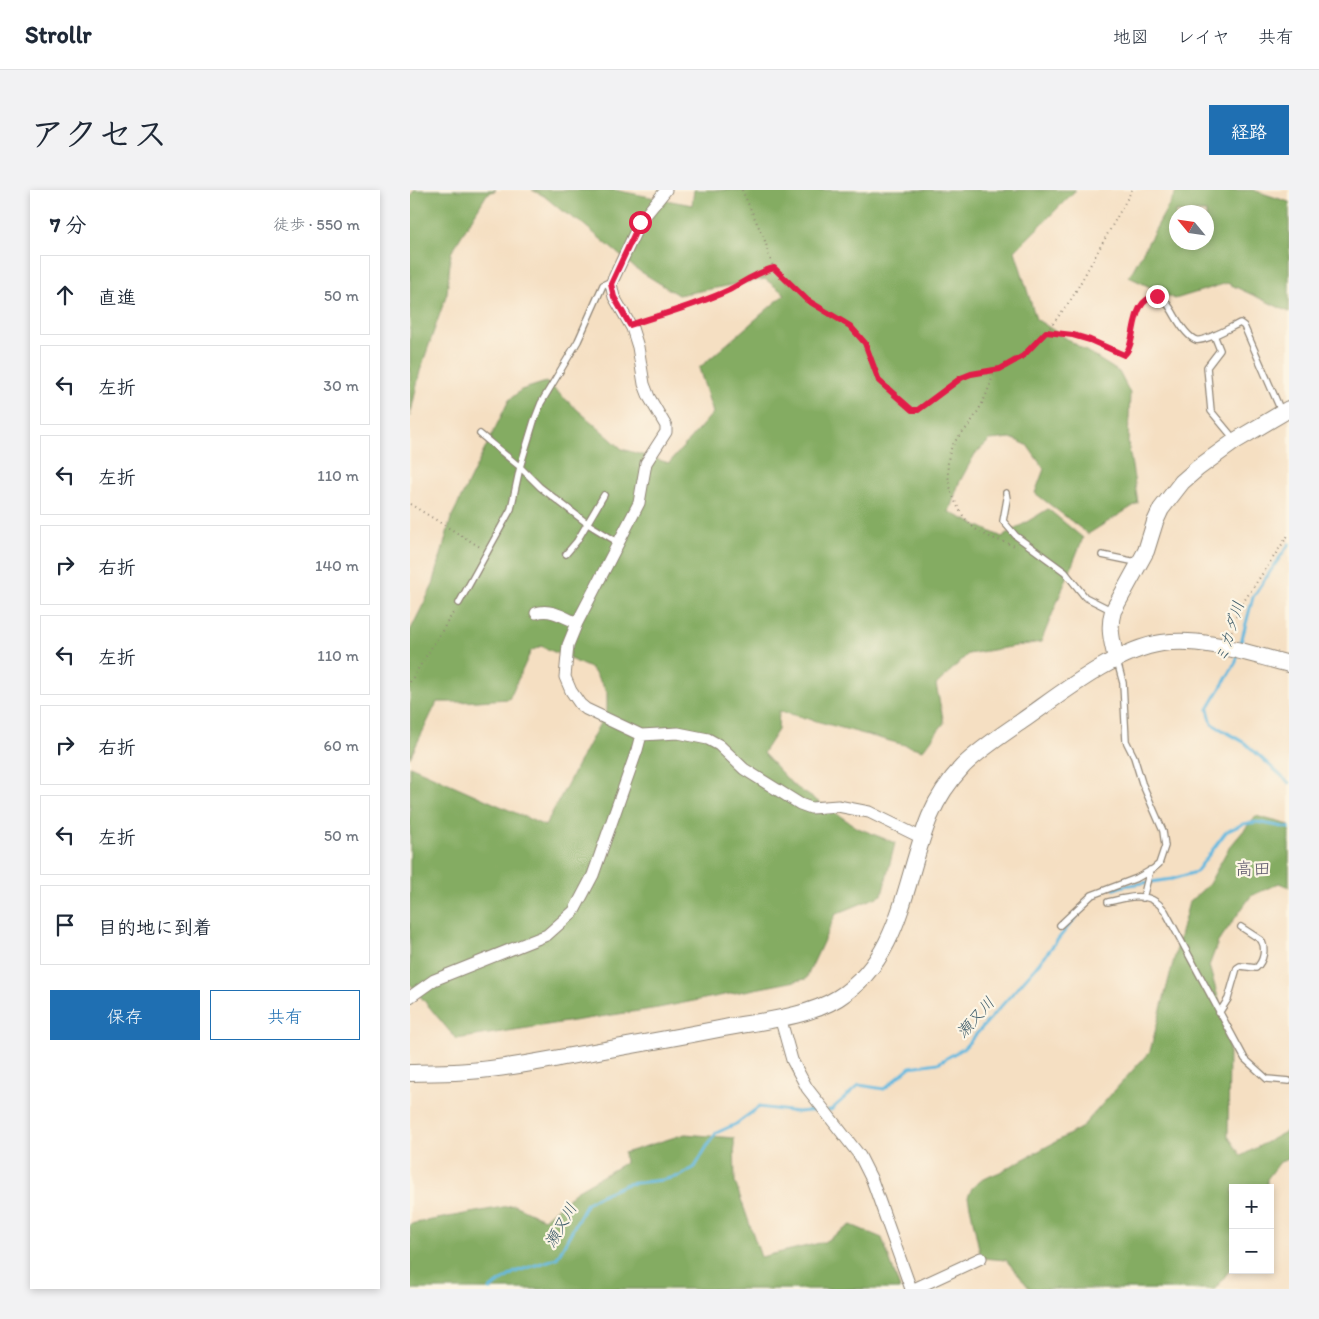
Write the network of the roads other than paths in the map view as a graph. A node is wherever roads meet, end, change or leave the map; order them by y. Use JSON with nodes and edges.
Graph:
{"nodes":[{"id":1,"x":666,"y":190,"type":"edge"},
{"id":2,"x":611,"y":284,"type":"junction"},
{"id":3,"x":1157,"y":296,"type":"road end"},
{"id":4,"x":1214,"y":335,"type":"junction"},
{"id":5,"x":1286,"y":410,"type":"edge"},
{"id":6,"x":480,"y":434,"type":"dead end"},
{"id":7,"x":1236,"y":441,"type":"junction"},
{"id":8,"x":520,"y":467,"type":"junction"},
{"id":9,"x":1006,"y":493,"type":"dead end"},
{"id":10,"x":604,"y":495,"type":"dead end"},
{"id":11,"x":588,"y":524,"type":"junction"},
{"id":12,"x":619,"y":543,"type":"junction"},
{"id":13,"x":566,"y":554,"type":"dead end"},
{"id":14,"x":1102,"y":555,"type":"dead end"},
{"id":15,"x":1140,"y":563,"type":"junction"},
{"id":16,"x":459,"y":603,"type":"road end"},
{"id":17,"x":1113,"y":611,"type":"junction"},
{"id":18,"x":536,"y":613,"type":"dead end"},
{"id":19,"x":577,"y":623,"type":"junction"},
{"id":20,"x":1116,"y":658,"type":"junction"},
{"id":21,"x":1289,"y":664,"type":"edge"},
{"id":22,"x":641,"y":734,"type":"junction"},
{"id":23,"x":922,"y":838,"type":"junction"},
{"id":24,"x":1150,"y":870,"type":"junction"},
{"id":25,"x":1143,"y":898,"type":"junction"},
{"id":26,"x":1108,"y":902,"type":"dead end"},
{"id":27,"x":1060,"y":925,"type":"dead end"},
{"id":28,"x":1241,"y":927,"type":"dead end"},
{"id":29,"x":410,"y":997,"type":"edge"},
{"id":30,"x":1219,"y":1014,"type":"junction"},
{"id":31,"x":780,"y":1017,"type":"junction"},
{"id":32,"x":410,"y":1073,"type":"edge"},
{"id":33,"x":1289,"y":1081,"type":"edge"},
{"id":34,"x":981,"y":1258,"type":"dead end"},
{"id":35,"x":913,"y":1289,"type":"edge"}],
"edges":[{"from":1,"to":2,"type":"street"},
{"from":2,"to":8,"type":"lane"},
{"from":2,"to":12,"type":"street"},
{"from":3,"to":4,"type":"lane"},
{"from":4,"to":5,"type":"lane"},
{"from":4,"to":7,"type":"lane"},
{"from":5,"to":7,"type":"street"},
{"from":6,"to":8,"type":"lane"},
{"from":7,"to":15,"type":"street"},
{"from":8,"to":11,"type":"lane"},
{"from":8,"to":16,"type":"lane"},
{"from":9,"to":17,"type":"lane"},
{"from":10,"to":11,"type":"lane"},
{"from":11,"to":12,"type":"lane"},
{"from":11,"to":13,"type":"lane"},
{"from":12,"to":19,"type":"street"},
{"from":14,"to":15,"type":"lane"},
{"from":15,"to":17,"type":"street"},
{"from":17,"to":20,"type":"street"},
{"from":18,"to":19,"type":"street"},
{"from":19,"to":22,"type":"street"},
{"from":20,"to":21,"type":"street"},
{"from":20,"to":23,"type":"street"},
{"from":20,"to":24,"type":"lane"},
{"from":22,"to":23,"type":"street"},
{"from":22,"to":29,"type":"street"},
{"from":23,"to":31,"type":"street"},
{"from":24,"to":25,"type":"lane"},
{"from":24,"to":27,"type":"lane"},
{"from":25,"to":26,"type":"lane"},
{"from":25,"to":30,"type":"lane"},
{"from":28,"to":30,"type":"lane"},
{"from":30,"to":33,"type":"lane"},
{"from":31,"to":32,"type":"street"},
{"from":31,"to":35,"type":"street"},
{"from":34,"to":35,"type":"street"}]}
